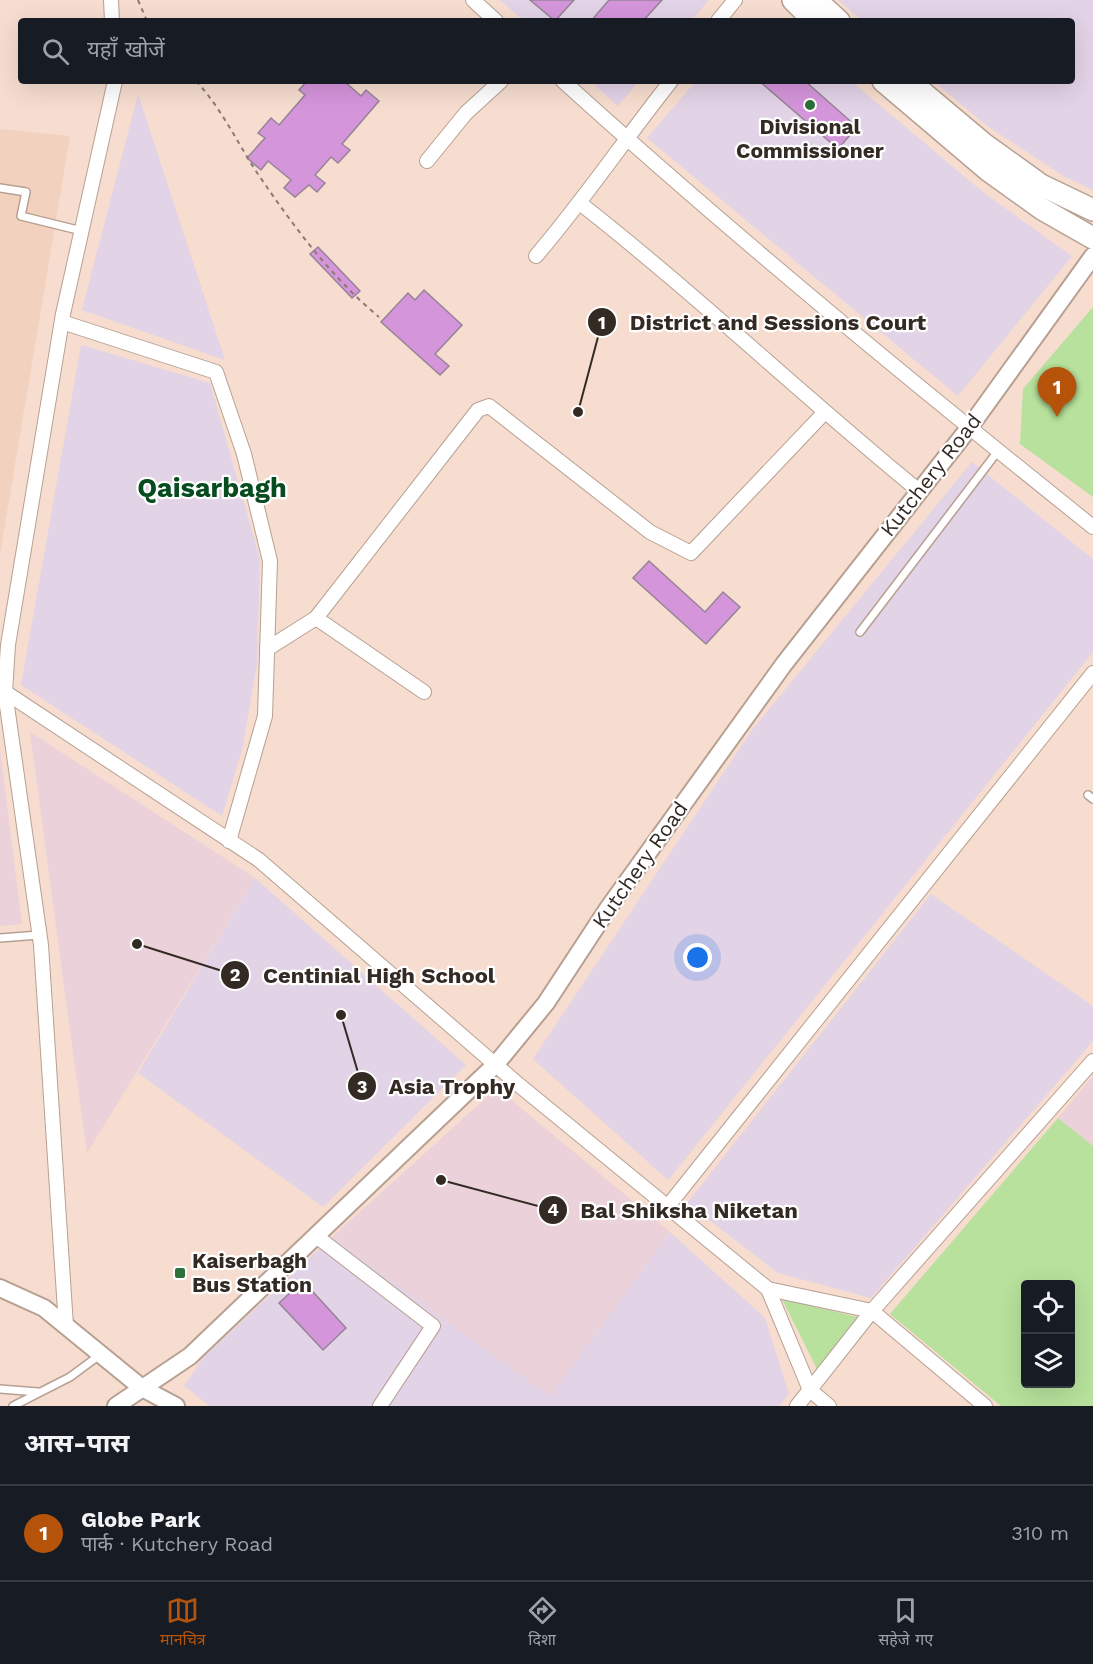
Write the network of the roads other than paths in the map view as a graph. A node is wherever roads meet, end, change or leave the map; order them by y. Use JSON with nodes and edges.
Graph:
{"nodes":[{"id":1,"x":111,"y":0,"type":"edge"},
{"id":2,"x":473,"y":0,"type":"edge"},
{"id":3,"x":735,"y":0,"type":"edge"},
{"id":4,"x":793,"y":0,"type":"edge"},
{"id":5,"x":816,"y":0,"type":"edge"},
{"id":6,"x":112,"y":18,"type":"edge"},
{"id":7,"x":493,"y":18,"type":"edge"},
{"id":8,"x":720,"y":18,"type":"edge"},
{"id":9,"x":811,"y":18,"type":"edge"},
{"id":10,"x":836,"y":18,"type":"edge"},
{"id":11,"x":114,"y":84,"type":"edge"},
{"id":12,"x":498,"y":84,"type":"edge"},
{"id":13,"x":566,"y":84,"type":"edge"},
{"id":14,"x":669,"y":84,"type":"edge"},
{"id":15,"x":899,"y":84,"type":"edge"},
{"id":16,"x":626,"y":138,"type":"junction"},
{"id":17,"x":428,"y":161,"type":"dead end"},
{"id":18,"x":0,"y":188,"type":"edge"},
{"id":19,"x":581,"y":204,"type":"junction"},
{"id":20,"x":1093,"y":210,"type":"edge"},
{"id":21,"x":82,"y":231,"type":"junction"},
{"id":22,"x":1093,"y":238,"type":"edge"},
{"id":23,"x":536,"y":256,"type":"dead end"},
{"id":24,"x":1093,"y":256,"type":"edge"},
{"id":25,"x":62,"y":322,"type":"junction"},
{"id":26,"x":824,"y":413,"type":"junction"},
{"id":27,"x":969,"y":428,"type":"junction"},
{"id":28,"x":998,"y":451,"type":"junction"},
{"id":29,"x":920,"y":491,"type":"junction"},
{"id":30,"x":1093,"y":527,"type":"edge"},
{"id":31,"x":316,"y":618,"type":"junction"},
{"id":32,"x":861,"y":632,"type":"dead end"},
{"id":33,"x":267,"y":649,"type":"junction"},
{"id":34,"x":1093,"y":673,"type":"edge"},
{"id":35,"x":3,"y":690,"type":"edge"},
{"id":36,"x":424,"y":692,"type":"dead end"},
{"id":37,"x":228,"y":841,"type":"junction"},
{"id":38,"x":39,"y":934,"type":"junction"},
{"id":39,"x":0,"y":938,"type":"edge"},
{"id":40,"x":1093,"y":1061,"type":"edge"},
{"id":41,"x":496,"y":1064,"type":"junction"},
{"id":42,"x":668,"y":1206,"type":"junction"},
{"id":43,"x":316,"y":1236,"type":"junction"},
{"id":44,"x":0,"y":1288,"type":"edge"},
{"id":45,"x":768,"y":1289,"type":"junction"},
{"id":46,"x":873,"y":1311,"type":"junction"},
{"id":47,"x":66,"y":1326,"type":"junction"},
{"id":48,"x":101,"y":1354,"type":"junction"},
{"id":49,"x":142,"y":1388,"type":"junction"},
{"id":50,"x":0,"y":1389,"type":"edge"},
{"id":51,"x":810,"y":1390,"type":"junction"},
{"id":52,"x":38,"y":1392,"type":"junction"},
{"id":53,"x":13,"y":1406,"type":"edge"},
{"id":54,"x":116,"y":1406,"type":"edge"},
{"id":55,"x":176,"y":1406,"type":"edge"},
{"id":56,"x":380,"y":1406,"type":"edge"},
{"id":57,"x":797,"y":1406,"type":"edge"},
{"id":58,"x":829,"y":1406,"type":"edge"},
{"id":59,"x":985,"y":1406,"type":"edge"}],
"edges":[{"from":1,"to":6,"type":"street"},
{"from":2,"to":7,"type":"street"},
{"from":3,"to":8,"type":"street"},
{"from":4,"to":9,"type":"main road"},
{"from":5,"to":10,"type":"main road"},
{"from":11,"to":21,"type":"street"},
{"from":12,"to":17,"type":"street"},
{"from":13,"to":16,"type":"street"},
{"from":14,"to":16,"type":"street"},
{"from":15,"to":20,"type":"main road"},
{"from":15,"to":22,"type":"main road"},
{"from":16,"to":19,"type":"street"},
{"from":16,"to":27,"type":"street"},
{"from":18,"to":21,"type":"lane"},
{"from":19,"to":23,"type":"street"},
{"from":19,"to":26,"type":"street"},
{"from":21,"to":25,"type":"street"},
{"from":24,"to":27,"type":"street","name":"Kutchery Road"},
{"from":25,"to":33,"type":"street"},
{"from":25,"to":35,"type":"street"},
{"from":26,"to":29,"type":"street"},
{"from":26,"to":31,"type":"street"},
{"from":27,"to":28,"type":"street"},
{"from":27,"to":29,"type":"street","name":"Kutchery Road"},
{"from":28,"to":30,"type":"street"},
{"from":28,"to":32,"type":"lane"},
{"from":29,"to":41,"type":"street","name":"Kutchery Road"},
{"from":31,"to":33,"type":"street"},
{"from":31,"to":36,"type":"street"},
{"from":33,"to":37,"type":"street"},
{"from":34,"to":42,"type":"street"},
{"from":35,"to":37,"type":"street"},
{"from":35,"to":38,"type":"street"},
{"from":37,"to":41,"type":"street"},
{"from":38,"to":39,"type":"lane"},
{"from":38,"to":47,"type":"street"},
{"from":40,"to":46,"type":"street"},
{"from":41,"to":42,"type":"street"},
{"from":41,"to":43,"type":"street","name":"Kutchery Road"},
{"from":42,"to":45,"type":"street"},
{"from":43,"to":49,"type":"street","name":"Kutchery Road"},
{"from":43,"to":56,"type":"street"},
{"from":44,"to":47,"type":"street"},
{"from":45,"to":46,"type":"street"},
{"from":45,"to":51,"type":"street"},
{"from":46,"to":51,"type":"street"},
{"from":46,"to":59,"type":"street"},
{"from":47,"to":48,"type":"street"},
{"from":48,"to":49,"type":"street"},
{"from":48,"to":52,"type":"lane"},
{"from":49,"to":54,"type":"street","name":"Kutchery Road"},
{"from":49,"to":55,"type":"street"},
{"from":50,"to":52,"type":"lane"},
{"from":51,"to":57,"type":"street"},
{"from":51,"to":58,"type":"street"},
{"from":52,"to":53,"type":"lane"}]}
